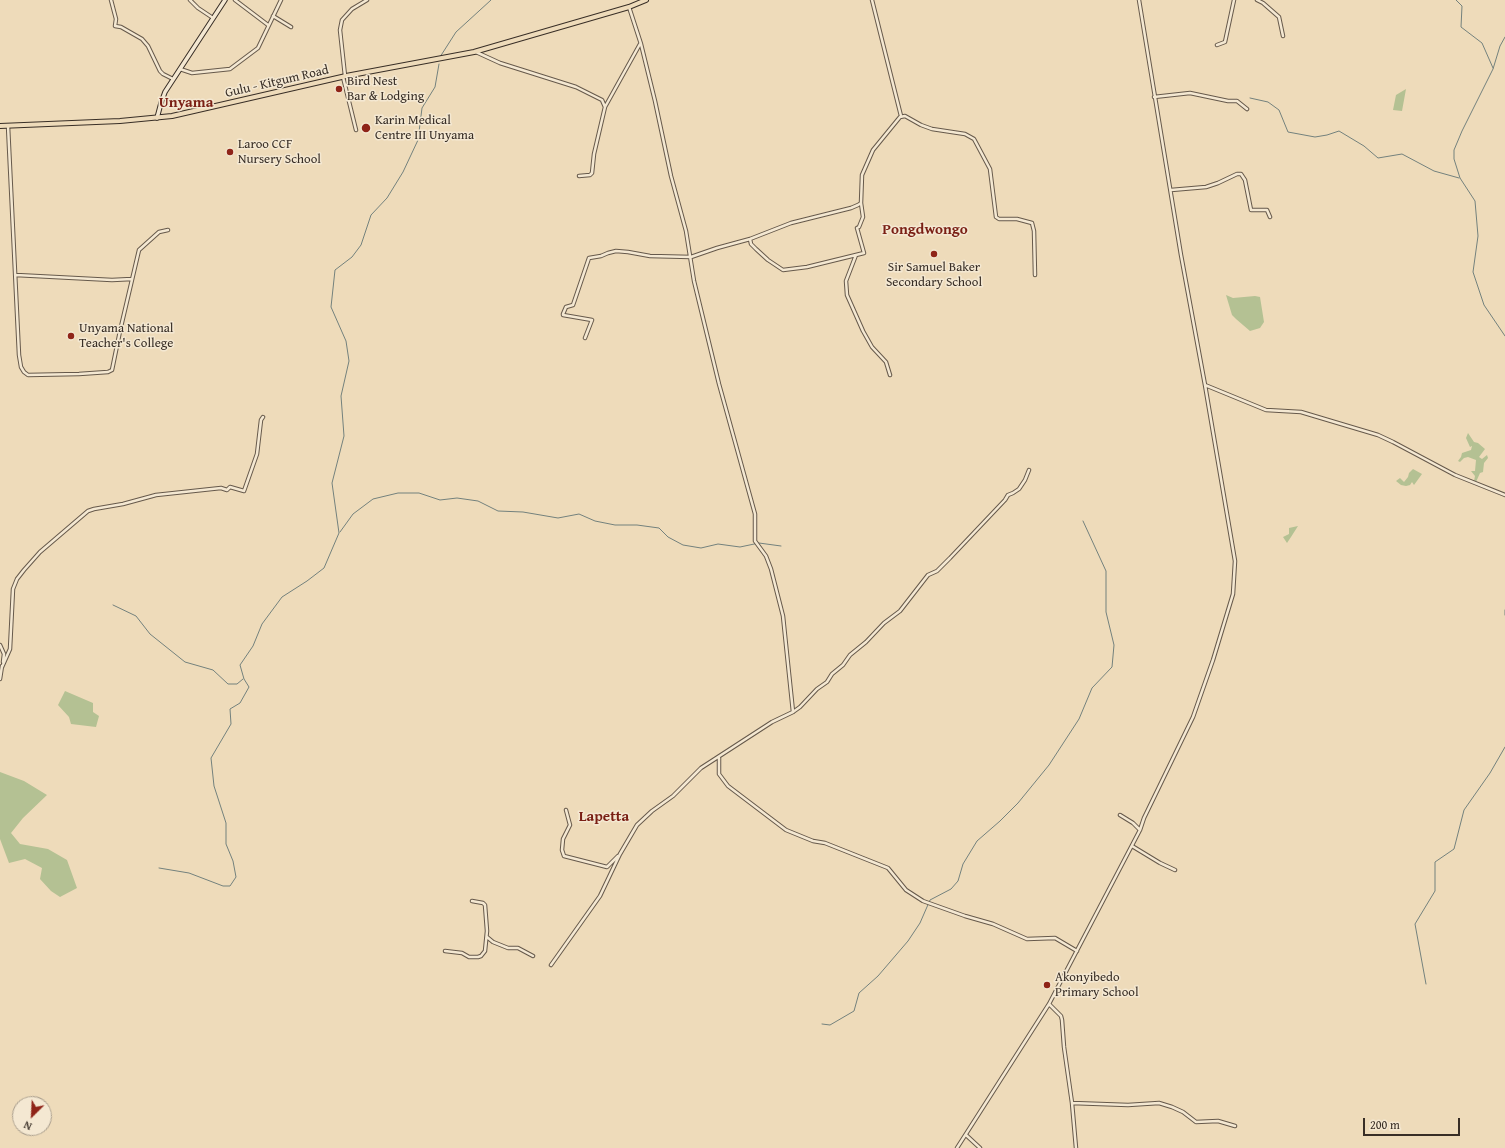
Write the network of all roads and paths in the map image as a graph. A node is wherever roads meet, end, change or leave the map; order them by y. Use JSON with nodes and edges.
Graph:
{"nodes":[{"id":1,"x":111,"y":0,"type":"edge"},
{"id":2,"x":190,"y":0,"type":"edge"},
{"id":3,"x":225,"y":0,"type":"edge"},
{"id":4,"x":235,"y":0,"type":"edge"},
{"id":5,"x":281,"y":0,"type":"edge"},
{"id":6,"x":366,"y":0,"type":"edge"},
{"id":7,"x":646,"y":0,"type":"edge"},
{"id":8,"x":872,"y":0,"type":"edge"},
{"id":9,"x":1139,"y":0,"type":"edge"},
{"id":10,"x":1234,"y":0,"type":"edge"},
{"id":11,"x":1257,"y":0,"type":"edge"},
{"id":12,"x":629,"y":7,"type":"junction"},
{"id":13,"x":273,"y":16,"type":"junction"},
{"id":14,"x":213,"y":18,"type":"junction"},
{"id":15,"x":268,"y":25,"type":"junction"},
{"id":16,"x":291,"y":27,"type":"dead end"},
{"id":17,"x":1283,"y":36,"type":"dead end"},
{"id":18,"x":641,"y":44,"type":"junction"},
{"id":19,"x":1217,"y":45,"type":"dead end"},
{"id":20,"x":474,"y":52,"type":"junction"},
{"id":21,"x":179,"y":69,"type":"junction"},
{"id":22,"x":344,"y":77,"type":"junction"},
{"id":23,"x":173,"y":79,"type":"junction"},
{"id":24,"x":1154,"y":97,"type":"junction"},
{"id":25,"x":606,"y":107,"type":"junction"},
{"id":26,"x":1247,"y":109,"type":"dead end"},
{"id":27,"x":901,"y":116,"type":"junction"},
{"id":28,"x":157,"y":118,"type":"junction"},
{"id":29,"x":8,"y":125,"type":"junction"},
{"id":30,"x":0,"y":126,"type":"edge"},
{"id":31,"x":356,"y":130,"type":"dead end"},
{"id":32,"x":579,"y":176,"type":"dead end"},
{"id":33,"x":1171,"y":190,"type":"junction"},
{"id":34,"x":861,"y":203,"type":"junction"},
{"id":35,"x":1270,"y":217,"type":"dead end"},
{"id":36,"x":168,"y":230,"type":"dead end"},
{"id":37,"x":750,"y":239,"type":"junction"},
{"id":38,"x":856,"y":255,"type":"junction"},
{"id":39,"x":691,"y":257,"type":"junction"},
{"id":40,"x":16,"y":275,"type":"junction"},
{"id":41,"x":1035,"y":275,"type":"dead end"},
{"id":42,"x":132,"y":279,"type":"junction"},
{"id":43,"x":585,"y":338,"type":"dead end"},
{"id":44,"x":890,"y":375,"type":"dead end"},
{"id":45,"x":1205,"y":385,"type":"junction"},
{"id":46,"x":263,"y":417,"type":"dead end"},
{"id":47,"x":1029,"y":470,"type":"dead end"},
{"id":48,"x":1505,"y":495,"type":"edge"},
{"id":49,"x":0,"y":645,"type":"edge"},
{"id":50,"x":2,"y":667,"type":"junction"},
{"id":51,"x":0,"y":679,"type":"edge"},
{"id":52,"x":793,"y":712,"type":"junction"},
{"id":53,"x":719,"y":757,"type":"junction"},
{"id":54,"x":566,"y":810,"type":"dead end"},
{"id":55,"x":1120,"y":815,"type":"dead end"},
{"id":56,"x":1140,"y":830,"type":"junction"},
{"id":57,"x":1132,"y":846,"type":"junction"},
{"id":58,"x":620,"y":854,"type":"junction"},
{"id":59,"x":1175,"y":870,"type":"dead end"},
{"id":60,"x":472,"y":901,"type":"dead end"},
{"id":61,"x":486,"y":937,"type":"junction"},
{"id":62,"x":445,"y":951,"type":"dead end"},
{"id":63,"x":1077,"y":951,"type":"junction"},
{"id":64,"x":533,"y":956,"type":"dead end"},
{"id":65,"x":551,"y":965,"type":"dead end"},
{"id":66,"x":1049,"y":1004,"type":"junction"},
{"id":67,"x":1072,"y":1103,"type":"junction"},
{"id":68,"x":1235,"y":1126,"type":"dead end"},
{"id":69,"x":966,"y":1135,"type":"junction"},
{"id":70,"x":957,"y":1148,"type":"edge"},
{"id":71,"x":980,"y":1148,"type":"edge"},
{"id":72,"x":1076,"y":1148,"type":"edge"}],
"edges":[{"from":1,"to":23,"type":"street"},
{"from":2,"to":14,"type":"street"},
{"from":3,"to":14,"type":"street"},
{"from":4,"to":15,"type":"street"},
{"from":5,"to":13,"type":"street"},
{"from":6,"to":22,"type":"street"},
{"from":7,"to":12,"type":"main road","name":"Gulu - Kitgum Road"},
{"from":8,"to":27,"type":"street"},
{"from":9,"to":24,"type":"street"},
{"from":10,"to":19,"type":"street"},
{"from":11,"to":17,"type":"street"},
{"from":12,"to":18,"type":"street"},
{"from":12,"to":20,"type":"main road","name":"Gulu - Kitgum Road"},
{"from":13,"to":15,"type":"street"},
{"from":13,"to":16,"type":"street"},
{"from":14,"to":21,"type":"street"},
{"from":15,"to":21,"type":"street"},
{"from":18,"to":25,"type":"street"},
{"from":18,"to":39,"type":"street"},
{"from":20,"to":22,"type":"main road","name":"Gulu - Kitgum Road"},
{"from":20,"to":25,"type":"street"},
{"from":21,"to":23,"type":"street"},
{"from":22,"to":28,"type":"main road","name":"Gulu - Kitgum Road"},
{"from":22,"to":31,"type":"street"},
{"from":23,"to":28,"type":"street"},
{"from":24,"to":26,"type":"street"},
{"from":24,"to":33,"type":"street"},
{"from":25,"to":32,"type":"street"},
{"from":27,"to":34,"type":"street"},
{"from":27,"to":41,"type":"street"},
{"from":28,"to":29,"type":"main road","name":"Gulu - Kitgum Road"},
{"from":29,"to":30,"type":"main road","name":"Gulu - Kitgum Road"},
{"from":29,"to":40,"type":"street"},
{"from":33,"to":35,"type":"street"},
{"from":33,"to":45,"type":"street"},
{"from":34,"to":37,"type":"street"},
{"from":34,"to":38,"type":"street"},
{"from":36,"to":42,"type":"street"},
{"from":37,"to":38,"type":"street"},
{"from":37,"to":39,"type":"street"},
{"from":38,"to":44,"type":"street"},
{"from":39,"to":43,"type":"street"},
{"from":39,"to":52,"type":"street"},
{"from":40,"to":42,"type":"street"},
{"from":40,"to":42,"type":"street"},
{"from":45,"to":48,"type":"street"},
{"from":45,"to":56,"type":"street"},
{"from":46,"to":50,"type":"street"},
{"from":47,"to":52,"type":"street"},
{"from":49,"to":50,"type":"street"},
{"from":50,"to":51,"type":"street"},
{"from":52,"to":53,"type":"street"},
{"from":53,"to":58,"type":"street"},
{"from":53,"to":63,"type":"street"},
{"from":54,"to":58,"type":"street"},
{"from":55,"to":56,"type":"street"},
{"from":56,"to":57,"type":"street"},
{"from":57,"to":59,"type":"street"},
{"from":57,"to":63,"type":"street"},
{"from":58,"to":65,"type":"street"},
{"from":60,"to":61,"type":"street"},
{"from":61,"to":62,"type":"street"},
{"from":61,"to":64,"type":"street"},
{"from":63,"to":66,"type":"street"},
{"from":66,"to":67,"type":"street"},
{"from":66,"to":69,"type":"street"},
{"from":67,"to":68,"type":"street"},
{"from":67,"to":72,"type":"street"},
{"from":69,"to":70,"type":"street"},
{"from":69,"to":71,"type":"street"}]}
